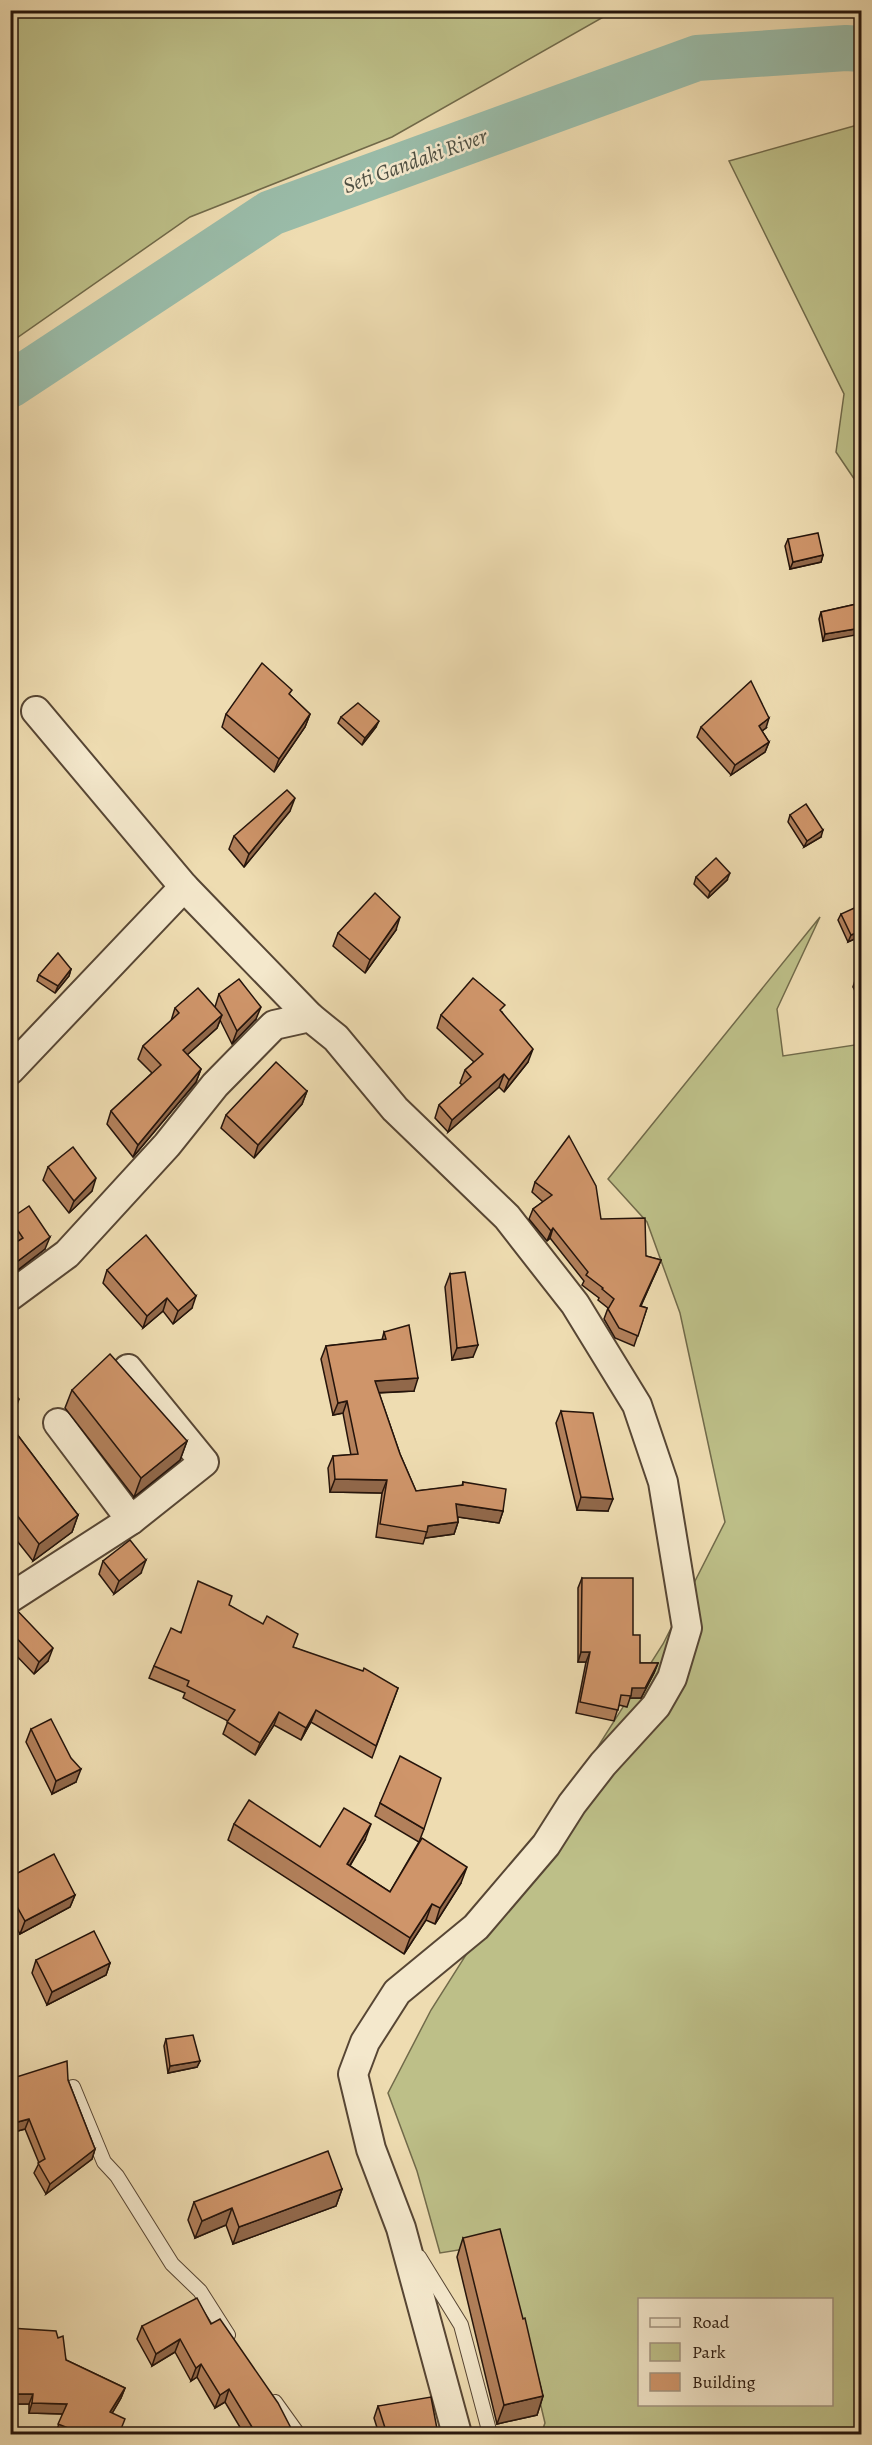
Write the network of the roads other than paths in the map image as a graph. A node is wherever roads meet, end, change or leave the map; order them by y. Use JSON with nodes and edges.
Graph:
{"nodes":[{"id":1,"x":36,"y":711,"type":"dead end"},
{"id":2,"x":184,"y":886,"type":"junction"},
{"id":3,"x":310,"y":1017,"type":"junction"},
{"id":4,"x":10,"y":1070,"type":"edge"},
{"id":5,"x":10,"y":1296,"type":"edge"},
{"id":6,"x":128,"y":1369,"type":"dead end"},
{"id":7,"x":58,"y":1423,"type":"dead end"},
{"id":8,"x":131,"y":1520,"type":"junction"},
{"id":9,"x":10,"y":1598,"type":"edge"},
{"id":10,"x":73,"y":2087,"type":"edge"},
{"id":11,"x":401,"y":2228,"type":"junction"},
{"id":12,"x":238,"y":2349,"type":"edge"},
{"id":13,"x":264,"y":2388,"type":"edge"},
{"id":14,"x":298,"y":2434,"type":"edge"},
{"id":15,"x":457,"y":2434,"type":"edge"},
{"id":16,"x":490,"y":2434,"type":"edge"}],
"edges":[{"from":1,"to":2,"type":"street"},
{"from":2,"to":3,"type":"street"},
{"from":2,"to":4,"type":"street"},
{"from":3,"to":5,"type":"street"},
{"from":3,"to":11,"type":"street"},
{"from":6,"to":8,"type":"street"},
{"from":7,"to":8,"type":"street"},
{"from":8,"to":9,"type":"street"},
{"from":10,"to":12,"type":"lane"},
{"from":11,"to":15,"type":"street"},
{"from":11,"to":16,"type":"lane"},
{"from":13,"to":14,"type":"lane"}]}
